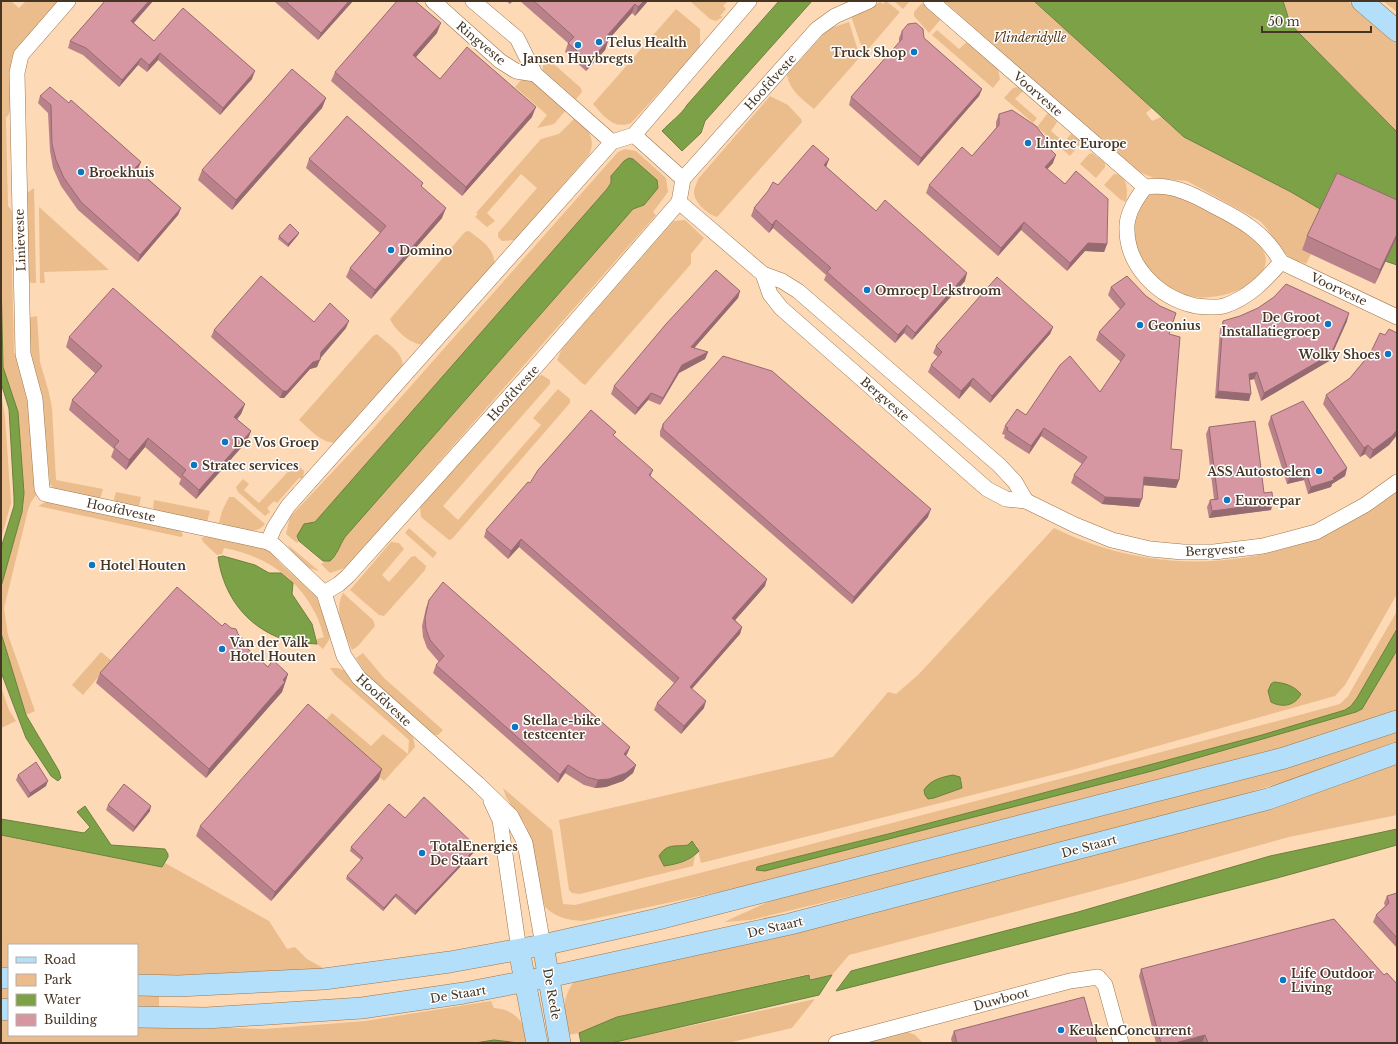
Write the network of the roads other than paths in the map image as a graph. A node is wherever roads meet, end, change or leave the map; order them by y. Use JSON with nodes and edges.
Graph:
{"nodes":[{"id":1,"x":68,"y":1,"type":"edge"},
{"id":2,"x":433,"y":1,"type":"edge"},
{"id":3,"x":473,"y":1,"type":"edge"},
{"id":4,"x":749,"y":1,"type":"edge"},
{"id":5,"x":869,"y":1,"type":"edge"},
{"id":6,"x":931,"y":1,"type":"edge"},
{"id":7,"x":1362,"y":1,"type":"edge"},
{"id":8,"x":1397,"y":30,"type":"edge"},
{"id":9,"x":535,"y":74,"type":"junction"},
{"id":10,"x":634,"y":135,"type":"junction"},
{"id":11,"x":612,"y":142,"type":"junction"},
{"id":12,"x":683,"y":179,"type":"junction"},
{"id":13,"x":1145,"y":187,"type":"junction"},
{"id":14,"x":679,"y":202,"type":"junction"},
{"id":15,"x":1281,"y":262,"type":"junction"},
{"id":16,"x":763,"y":274,"type":"junction"},
{"id":17,"x":1397,"y":317,"type":"edge"},
{"id":18,"x":1397,"y":482,"type":"edge"},
{"id":19,"x":45,"y":494,"type":"joint"},
{"id":20,"x":1026,"y":501,"type":"junction"},
{"id":21,"x":268,"y":542,"type":"junction"},
{"id":22,"x":324,"y":593,"type":"junction"},
{"id":23,"x":1397,"y":721,"type":"edge"},
{"id":24,"x":1397,"y":753,"type":"edge"},
{"id":25,"x":478,"y":784,"type":"junction"},
{"id":26,"x":543,"y":945,"type":"junction"},
{"id":27,"x":519,"y":950,"type":"junction"},
{"id":28,"x":548,"y":977,"type":"junction"},
{"id":29,"x":525,"y":982,"type":"junction"},
{"id":30,"x":138,"y":985,"type":"edge"},
{"id":31,"x":138,"y":1017,"type":"edge"},
{"id":32,"x":560,"y":1040,"type":"edge"},
{"id":33,"x":536,"y":1042,"type":"edge"},
{"id":34,"x":836,"y":1043,"type":"edge"},
{"id":35,"x":1121,"y":1043,"type":"edge"}],
"edges":[{"from":1,"to":19,"type":"street","name":"Linieveste"},
{"from":2,"to":9,"type":"street","name":"Ringveste"},
{"from":3,"to":9,"type":"street","name":"Ringveste"},
{"from":4,"to":10,"type":"street"},
{"from":5,"to":12,"type":"street","name":"Hoofdveste"},
{"from":6,"to":13,"type":"street","name":"Voorveste"},
{"from":7,"to":8,"type":"main road"},
{"from":9,"to":11,"type":"street","name":"Ringveste"},
{"from":10,"to":11,"type":"street"},
{"from":10,"to":12,"type":"street"},
{"from":11,"to":21,"type":"street"},
{"from":12,"to":14,"type":"street"},
{"from":13,"to":15,"type":"street"},
{"from":13,"to":15,"type":"street"},
{"from":14,"to":16,"type":"street","name":"Bergveste"},
{"from":14,"to":22,"type":"street","name":"Hoofdveste"},
{"from":15,"to":17,"type":"street","name":"Voorveste"},
{"from":16,"to":20,"type":"street","name":"Bergveste"},
{"from":16,"to":20,"type":"street","name":"Bergveste"},
{"from":18,"to":20,"type":"street","name":"Bergveste"},
{"from":19,"to":21,"type":"street","name":"Hoofdveste"},
{"from":21,"to":22,"type":"street","name":"Hoofdveste"},
{"from":22,"to":25,"type":"street","name":"Hoofdveste"},
{"from":23,"to":26,"type":"main road"},
{"from":24,"to":28,"type":"main road","name":"De Staart"},
{"from":25,"to":26,"type":"street","name":"Hoofdveste"},
{"from":25,"to":27,"type":"street","name":"Hoofdveste"},
{"from":26,"to":27,"type":"main road"},
{"from":26,"to":28,"type":"main road","name":"De Rede"},
{"from":27,"to":29,"type":"main road","name":"De Rede"},
{"from":27,"to":30,"type":"main road"},
{"from":28,"to":29,"type":"main road","name":"De Staart"},
{"from":28,"to":32,"type":"main road","name":"De Rede"},
{"from":29,"to":31,"type":"main road","name":"De Staart"},
{"from":29,"to":33,"type":"main road","name":"De Rede"},
{"from":34,"to":35,"type":"street","name":"Duwboot"}]}
